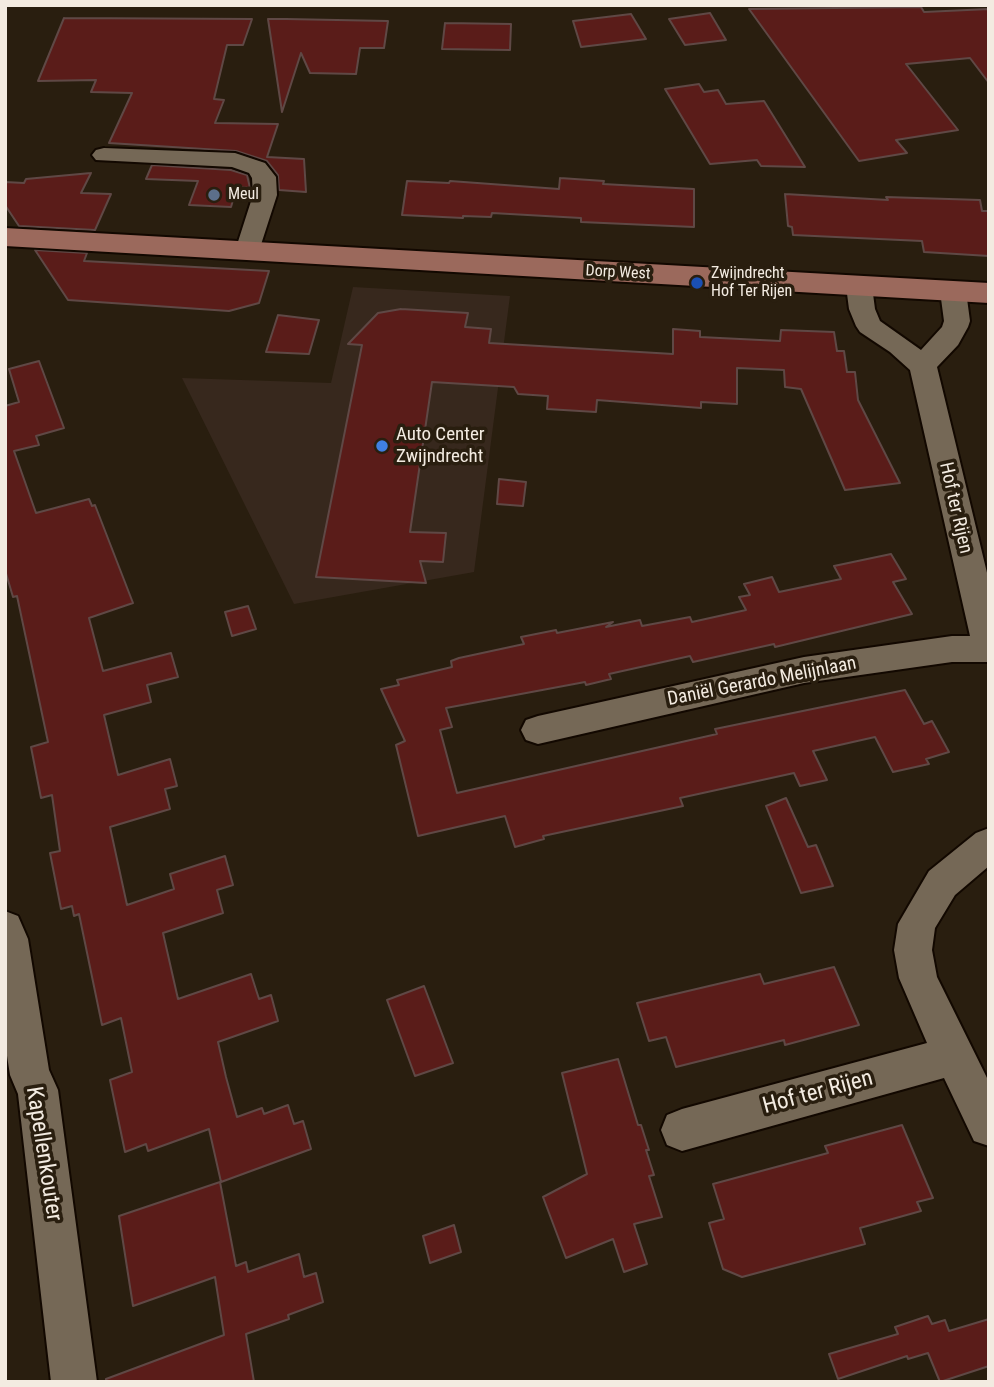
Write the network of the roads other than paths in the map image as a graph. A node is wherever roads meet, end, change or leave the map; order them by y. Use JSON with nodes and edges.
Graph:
{"nodes":[{"id":1,"x":104,"y":155,"type":"dead end"},
{"id":2,"x":5,"y":237,"type":"edge"},
{"id":3,"x":248,"y":251,"type":"junction"},
{"id":4,"x":859,"y":286,"type":"junction"},
{"id":5,"x":953,"y":291,"type":"junction"},
{"id":6,"x":989,"y":293,"type":"edge"},
{"id":7,"x":923,"y":366,"type":"junction"},
{"id":8,"x":989,"y":649,"type":"edge"},
{"id":9,"x":538,"y":730,"type":"dead end"},
{"id":10,"x":989,"y":844,"type":"edge"},
{"id":11,"x":5,"y":929,"type":"edge"},
{"id":12,"x":954,"y":1055,"type":"junction"},
{"id":13,"x":989,"y":1126,"type":"edge"},
{"id":14,"x":682,"y":1130,"type":"dead end"},
{"id":15,"x":74,"y":1382,"type":"edge"}],
"edges":[{"from":1,"to":3,"type":"street"},
{"from":2,"to":3,"type":"main road","name":"Dorp West"},
{"from":3,"to":4,"type":"main road","name":"Dorp West"},
{"from":4,"to":5,"type":"main road","name":"Dorp West"},
{"from":4,"to":7,"type":"street"},
{"from":5,"to":6,"type":"main road","name":"Dorp West"},
{"from":5,"to":7,"type":"street"},
{"from":7,"to":8,"type":"street","name":"Hof ter Rijen"},
{"from":8,"to":9,"type":"street","name":"Daniël Gerardo Melijnlaan"},
{"from":10,"to":12,"type":"street"},
{"from":11,"to":15,"type":"street","name":"Kapellenkouter"},
{"from":12,"to":13,"type":"street"},
{"from":12,"to":14,"type":"street","name":"Hof ter Rijen"}]}
